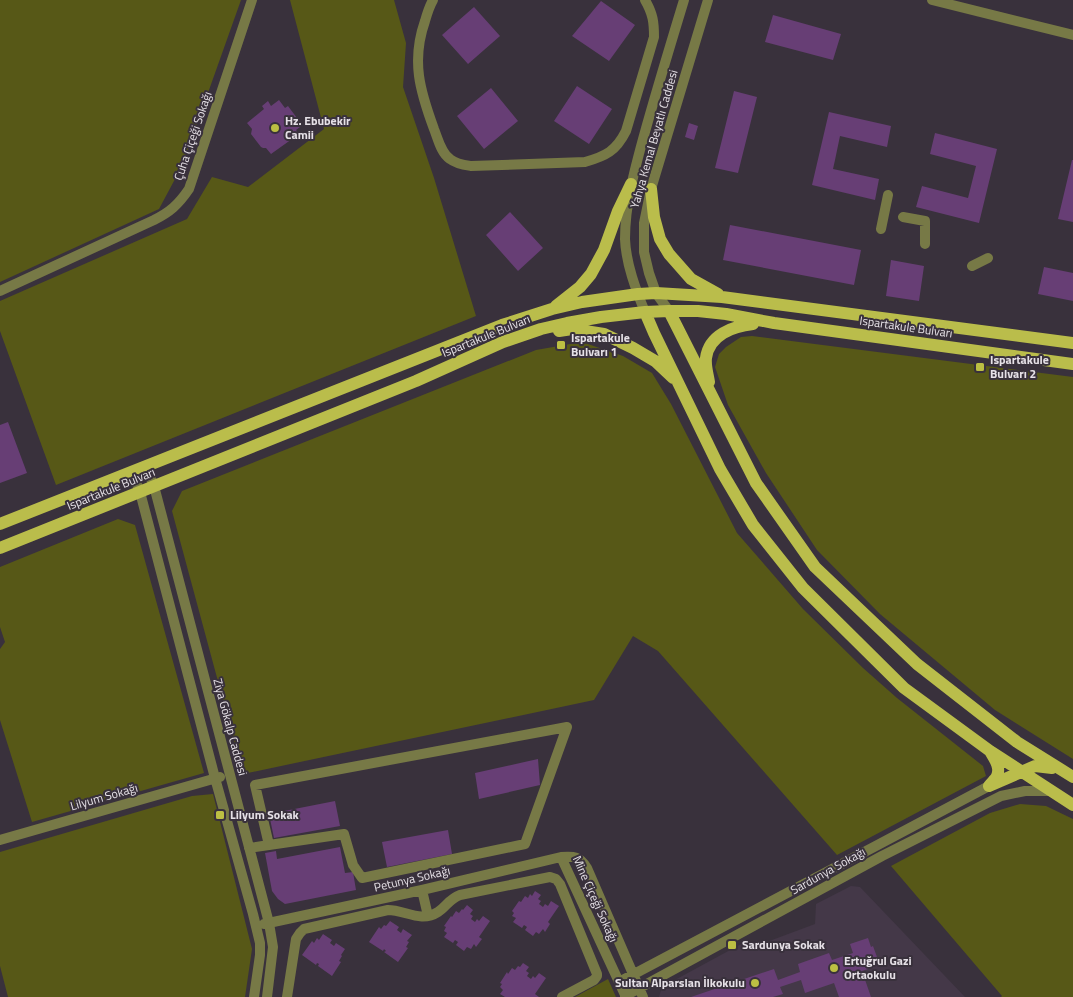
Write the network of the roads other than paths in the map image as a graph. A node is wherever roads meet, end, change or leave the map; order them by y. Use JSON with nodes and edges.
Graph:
{"nodes":[{"id":1,"x":252,"y":0,"type":"edge"},
{"id":2,"x":433,"y":0,"type":"edge"},
{"id":3,"x":645,"y":0,"type":"edge"},
{"id":4,"x":684,"y":0,"type":"edge"},
{"id":5,"x":708,"y":0,"type":"edge"},
{"id":6,"x":932,"y":0,"type":"edge"},
{"id":7,"x":1073,"y":35,"type":"edge"},
{"id":8,"x":631,"y":184,"type":"junction"},
{"id":9,"x":651,"y":189,"type":"junction"},
{"id":10,"x":888,"y":195,"type":"dead end"},
{"id":11,"x":903,"y":217,"type":"dead end"},
{"id":12,"x":881,"y":229,"type":"dead end"},
{"id":13,"x":925,"y":244,"type":"dead end"},
{"id":14,"x":988,"y":258,"type":"dead end"},
{"id":15,"x":972,"y":266,"type":"dead end"},
{"id":16,"x":0,"y":291,"type":"edge"},
{"id":17,"x":656,"y":293,"type":"junction"},
{"id":18,"x":638,"y":294,"type":"junction"},
{"id":19,"x":722,"y":297,"type":"junction"},
{"id":20,"x":552,"y":309,"type":"junction"},
{"id":21,"x":645,"y":312,"type":"junction"},
{"id":22,"x":669,"y":312,"type":"junction"},
{"id":23,"x":774,"y":323,"type":"junction"},
{"id":24,"x":520,"y":336,"type":"junction"},
{"id":25,"x":1073,"y":343,"type":"edge"},
{"id":26,"x":1073,"y":364,"type":"edge"},
{"id":27,"x":679,"y":383,"type":"junction"},
{"id":28,"x":710,"y":392,"type":"junction"},
{"id":29,"x":146,"y":467,"type":"junction"},
{"id":30,"x":132,"y":472,"type":"junction"},
{"id":31,"x":154,"y":486,"type":"junction"},
{"id":32,"x":140,"y":492,"type":"junction"},
{"id":33,"x":0,"y":524,"type":"edge"},
{"id":34,"x":0,"y":548,"type":"edge"},
{"id":35,"x":990,"y":751,"type":"junction"},
{"id":36,"x":1061,"y":770,"type":"junction"},
{"id":37,"x":1022,"y":772,"type":"junction"},
{"id":38,"x":230,"y":774,"type":"junction"},
{"id":39,"x":1073,"y":777,"type":"edge"},
{"id":40,"x":215,"y":778,"type":"junction"},
{"id":41,"x":989,"y":786,"type":"junction"},
{"id":42,"x":1051,"y":791,"type":"junction"},
{"id":43,"x":1073,"y":805,"type":"edge"},
{"id":44,"x":0,"y":840,"type":"edge"},
{"id":45,"x":268,"y":845,"type":"junction"},
{"id":46,"x":250,"y":848,"type":"junction"},
{"id":47,"x":853,"y":857,"type":"junction"},
{"id":48,"x":561,"y":858,"type":"junction"},
{"id":49,"x":862,"y":867,"type":"junction"},
{"id":50,"x":422,"y":890,"type":"junction"},
{"id":51,"x":428,"y":916,"type":"junction"},
{"id":52,"x":269,"y":923,"type":"junction"},
{"id":53,"x":256,"y":926,"type":"junction"},
{"id":54,"x":633,"y":974,"type":"junction"},
{"id":55,"x":619,"y":982,"type":"junction"},
{"id":56,"x":641,"y":993,"type":"edge"},
{"id":57,"x":626,"y":996,"type":"edge"},
{"id":58,"x":254,"y":997,"type":"edge"},
{"id":59,"x":267,"y":997,"type":"edge"},
{"id":60,"x":287,"y":997,"type":"edge"},
{"id":61,"x":562,"y":997,"type":"edge"}],
"edges":[{"from":1,"to":16,"type":"street","name":"Çuha Çiçeği Sokağı"},
{"from":2,"to":3,"type":"street"},
{"from":4,"to":8,"type":"street","name":"Yahya Kemal Beyatlı Caddesi"},
{"from":5,"to":9,"type":"street","name":"Yahya Kemal Beyatlı Caddesi"},
{"from":6,"to":7,"type":"street"},
{"from":8,"to":18,"type":"street","name":"Yahya Kemal Beyatlı Caddesi"},
{"from":8,"to":20,"type":"main road"},
{"from":9,"to":17,"type":"street","name":"Yahya Kemal Beyatlı Caddesi"},
{"from":9,"to":19,"type":"main road"},
{"from":10,"to":12,"type":"street"},
{"from":11,"to":13,"type":"street"},
{"from":14,"to":15,"type":"street"},
{"from":17,"to":18,"type":"main road","name":"Ispartakule Bulvarı"},
{"from":17,"to":19,"type":"main road","name":"Ispartakule Bulvarı"},
{"from":17,"to":22,"type":"street","name":"Yahya Kemal Beyatlı Caddesi"},
{"from":18,"to":20,"type":"main road","name":"Ispartakule Bulvarı"},
{"from":18,"to":21,"type":"street","name":"Yahya Kemal Beyatlı Caddesi"},
{"from":19,"to":25,"type":"main road","name":"Ispartakule Bulvarı"},
{"from":20,"to":29,"type":"main road","name":"Ispartakule Bulvarı"},
{"from":21,"to":22,"type":"main road","name":"Ispartakule Bulvarı"},
{"from":21,"to":24,"type":"main road","name":"Ispartakule Bulvarı"},
{"from":21,"to":27,"type":"main road"},
{"from":22,"to":23,"type":"main road","name":"Ispartakule Bulvarı"},
{"from":22,"to":28,"type":"main road"},
{"from":23,"to":26,"type":"main road","name":"Ispartakule Bulvarı"},
{"from":23,"to":28,"type":"main road"},
{"from":24,"to":27,"type":"main road"},
{"from":24,"to":31,"type":"main road","name":"Ispartakule Bulvarı"},
{"from":27,"to":35,"type":"main road"},
{"from":28,"to":36,"type":"main road"},
{"from":29,"to":30,"type":"main road","name":"Ispartakule Bulvarı"},
{"from":29,"to":31,"type":"street","name":"Ziya Gökalp Caddesi"},
{"from":30,"to":32,"type":"street"},
{"from":30,"to":33,"type":"main road","name":"Ispartakule Bulvarı"},
{"from":31,"to":32,"type":"main road","name":"Ispartakule Bulvarı"},
{"from":31,"to":38,"type":"street","name":"Ziya Gökalp Caddesi"},
{"from":32,"to":34,"type":"main road","name":"Ispartakule Bulvarı"},
{"from":32,"to":40,"type":"street"},
{"from":35,"to":37,"type":"main road"},
{"from":35,"to":41,"type":"main road"},
{"from":36,"to":37,"type":"main road"},
{"from":36,"to":39,"type":"main road"},
{"from":37,"to":41,"type":"main road"},
{"from":37,"to":42,"type":"main road"},
{"from":38,"to":40,"type":"street","name":"Lilyum Sokağı"},
{"from":38,"to":46,"type":"street","name":"Ziya Gökalp Caddesi"},
{"from":40,"to":44,"type":"street","name":"Lilyum Sokağı"},
{"from":40,"to":53,"type":"street"},
{"from":41,"to":47,"type":"street","name":"Sardunya Sokağı"},
{"from":42,"to":43,"type":"main road"},
{"from":42,"to":49,"type":"street","name":"Sardunya Sokağı"},
{"from":45,"to":45,"type":"street"},
{"from":45,"to":46,"type":"street"},
{"from":46,"to":52,"type":"street","name":"Ziya Gökalp Caddesi"},
{"from":47,"to":49,"type":"street"},
{"from":47,"to":54,"type":"street","name":"Sardunya Sokağı"},
{"from":48,"to":50,"type":"street","name":"Petunya Sokağı"},
{"from":48,"to":54,"type":"street","name":"Mine Çiçeği Sokağı"},
{"from":48,"to":55,"type":"street","name":"Mine Çiçeği Sokağı"},
{"from":49,"to":56,"type":"street","name":"Sardunya Sokağı"},
{"from":50,"to":51,"type":"street"},
{"from":50,"to":52,"type":"street","name":"Petunya Sokağı"},
{"from":51,"to":60,"type":"street"},
{"from":51,"to":61,"type":"street"},
{"from":52,"to":53,"type":"street","name":"Petunya Sokağı"},
{"from":52,"to":59,"type":"street","name":"Ziya Gökalp Caddesi"},
{"from":53,"to":58,"type":"street"},
{"from":54,"to":55,"type":"street","name":"Sardunya Sokağı"},
{"from":54,"to":56,"type":"street","name":"Mine Çiçeği Sokağı"},
{"from":55,"to":57,"type":"street","name":"Mine Çiçeği Sokağı"},
{"from":56,"to":57,"type":"street","name":"Sardunya Sokağı"}]}
